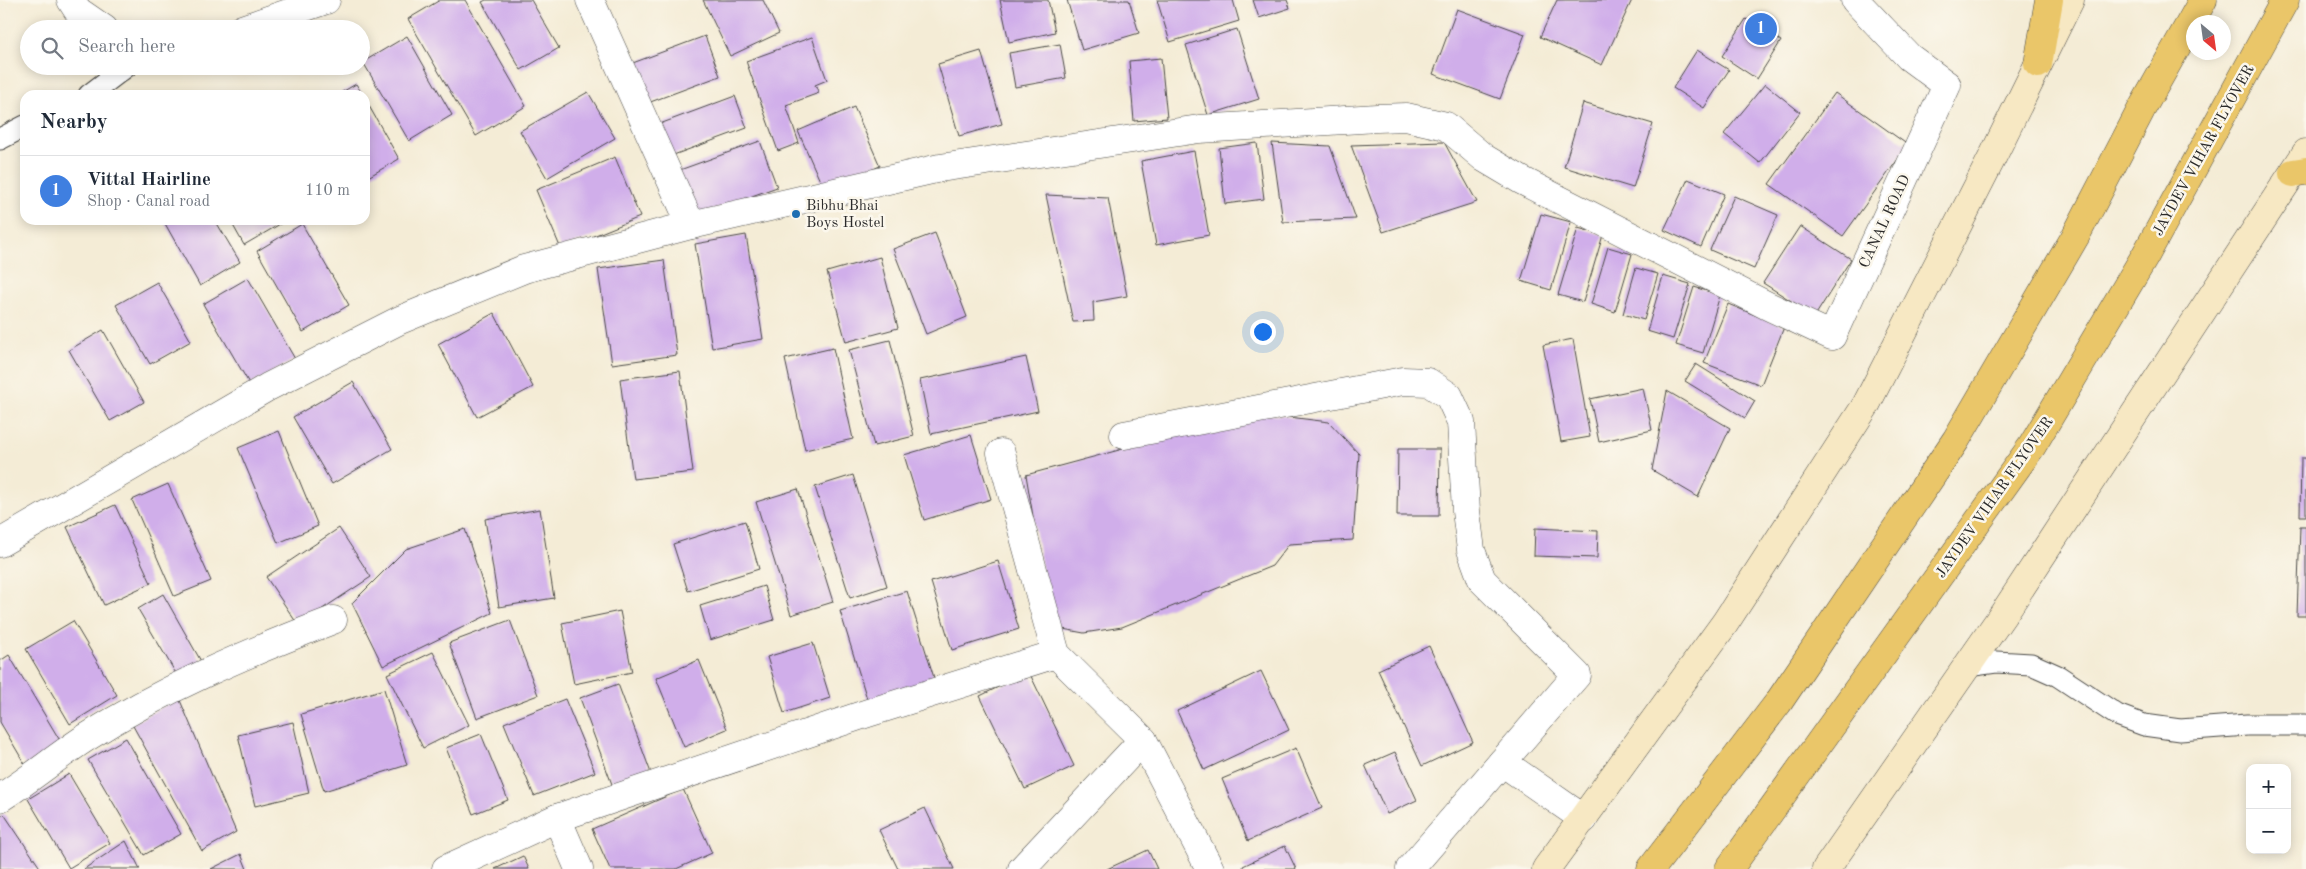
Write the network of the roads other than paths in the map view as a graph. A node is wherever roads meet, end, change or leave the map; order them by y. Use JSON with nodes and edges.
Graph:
{"nodes":[{"id":1,"x":71,"y":0,"type":"edge"},
{"id":2,"x":326,"y":0,"type":"edge"},
{"id":3,"x":590,"y":0,"type":"edge"},
{"id":4,"x":1854,"y":0,"type":"edge"},
{"id":5,"x":2049,"y":0,"type":"edge"},
{"id":6,"x":2070,"y":0,"type":"edge"},
{"id":7,"x":2203,"y":0,"type":"edge"},
{"id":8,"x":2285,"y":0,"type":"edge"},
{"id":9,"x":91,"y":20,"type":"edge"},
{"id":10,"x":268,"y":20,"type":"edge"},
{"id":11,"x":2038,"y":64,"type":"junction"},
{"id":12,"x":115,"y":75,"type":"edge"},
{"id":13,"x":96,"y":90,"type":"edge"},
{"id":14,"x":20,"y":129,"type":"edge"},
{"id":15,"x":0,"y":139,"type":"edge"},
{"id":16,"x":2302,"y":166,"type":"edge"},
{"id":17,"x":691,"y":225,"type":"junction"},
{"id":18,"x":1124,"y":435,"type":"dead end"},
{"id":19,"x":1001,"y":453,"type":"dead end"},
{"id":20,"x":0,"y":543,"type":"edge"},
{"id":21,"x":333,"y":620,"type":"dead end"},
{"id":22,"x":1056,"y":654,"type":"junction"},
{"id":23,"x":1967,"y":666,"type":"junction"},
{"id":24,"x":2306,"y":725,"type":"edge"},
{"id":25,"x":1143,"y":740,"type":"junction"},
{"id":26,"x":1502,"y":762,"type":"junction"},
{"id":27,"x":0,"y":798,"type":"edge"},
{"id":28,"x":558,"y":818,"type":"junction"},
{"id":29,"x":1584,"y":819,"type":"junction"},
{"id":30,"x":446,"y":869,"type":"edge"},
{"id":31,"x":579,"y":869,"type":"edge"},
{"id":32,"x":1022,"y":869,"type":"edge"},
{"id":33,"x":1210,"y":869,"type":"edge"},
{"id":34,"x":1410,"y":869,"type":"edge"},
{"id":35,"x":1546,"y":869,"type":"edge"},
{"id":36,"x":1651,"y":869,"type":"edge"},
{"id":37,"x":1729,"y":869,"type":"edge"},
{"id":38,"x":1826,"y":869,"type":"edge"}],
"edges":[{"from":1,"to":9,"type":"street"},
{"from":2,"to":10,"type":"street"},
{"from":3,"to":17,"type":"street"},
{"from":4,"to":17,"type":"street","name":"CANAL ROAD"},
{"from":5,"to":11,"type":"main road"},
{"from":6,"to":11,"type":"street"},
{"from":7,"to":36,"type":"main road"},
{"from":8,"to":37,"type":"main road","name":"JAYDEV VIHAR FLYOVER"},
{"from":11,"to":29,"type":"street"},
{"from":12,"to":13,"type":"lane"},
{"from":14,"to":15,"type":"lane"},
{"from":16,"to":23,"type":"street"},
{"from":17,"to":20,"type":"street"},
{"from":18,"to":26,"type":"street"},
{"from":19,"to":22,"type":"street"},
{"from":21,"to":27,"type":"street"},
{"from":22,"to":25,"type":"street"},
{"from":22,"to":28,"type":"street"},
{"from":23,"to":24,"type":"lane"},
{"from":23,"to":38,"type":"street"},
{"from":25,"to":32,"type":"street"},
{"from":25,"to":33,"type":"street"},
{"from":26,"to":29,"type":"street"},
{"from":26,"to":34,"type":"street"},
{"from":28,"to":30,"type":"street"},
{"from":28,"to":31,"type":"street"},
{"from":29,"to":35,"type":"street"}]}
